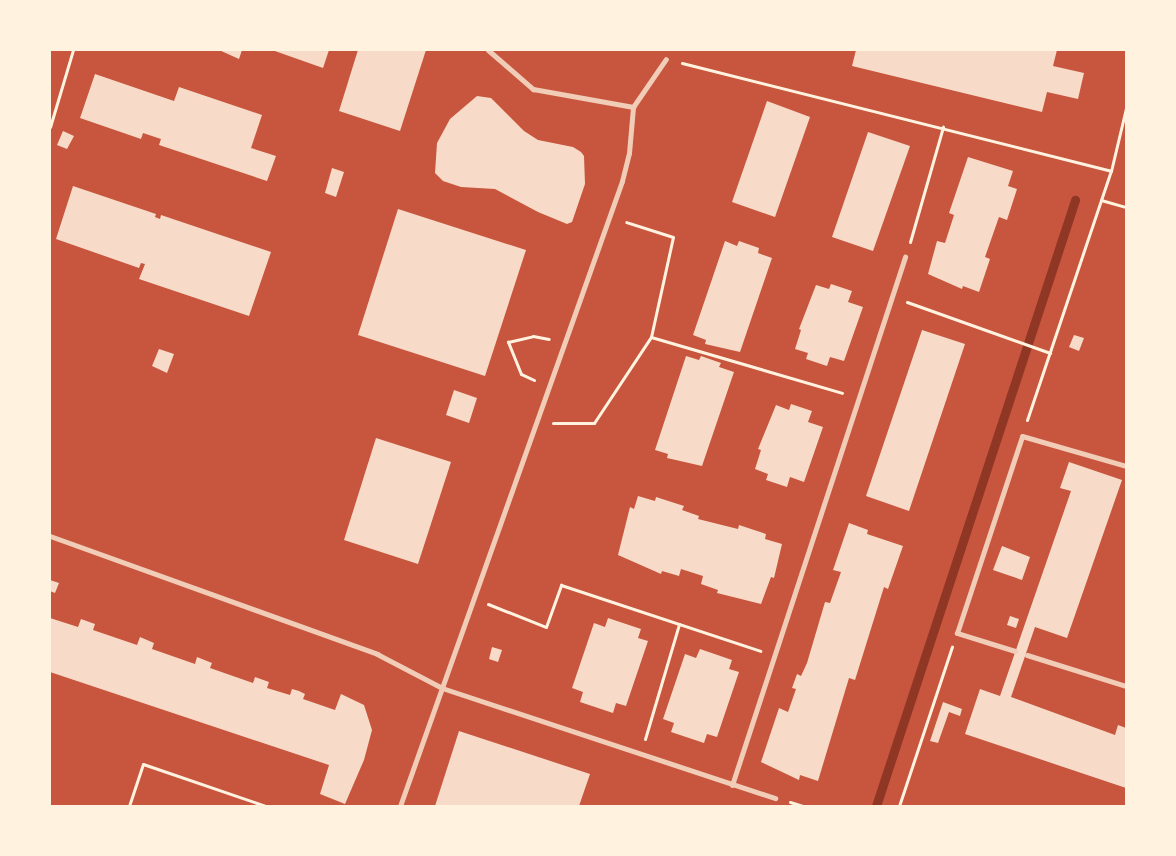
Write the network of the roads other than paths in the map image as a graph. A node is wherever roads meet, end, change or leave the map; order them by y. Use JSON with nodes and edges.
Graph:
{"nodes":[{"id":1,"x":488,"y":50,"type":"edge"},
{"id":2,"x":666,"y":59,"type":"road end"},
{"id":3,"x":633,"y":107,"type":"junction"},
{"id":4,"x":905,"y":258,"type":"road end"},
{"id":5,"x":1126,"y":466,"type":"edge"},
{"id":6,"x":50,"y":536,"type":"edge"},
{"id":7,"x":1015,"y":651,"type":"dead end"},
{"id":8,"x":1026,"y":655,"type":"dead end"},
{"id":9,"x":1126,"y":686,"type":"edge"},
{"id":10,"x":442,"y":688,"type":"junction"},
{"id":11,"x":732,"y":785,"type":"junction"},
{"id":12,"x":775,"y":798,"type":"dead end"},
{"id":13,"x":400,"y":806,"type":"edge"}],
"edges":[{"from":1,"to":3,"type":"street"},
{"from":2,"to":3,"type":"street"},
{"from":3,"to":10,"type":"street"},
{"from":4,"to":11,"type":"street"},
{"from":5,"to":7,"type":"street"},
{"from":6,"to":10,"type":"street"},
{"from":8,"to":9,"type":"street"},
{"from":10,"to":11,"type":"street"},
{"from":10,"to":13,"type":"street"},
{"from":11,"to":12,"type":"street"}]}
